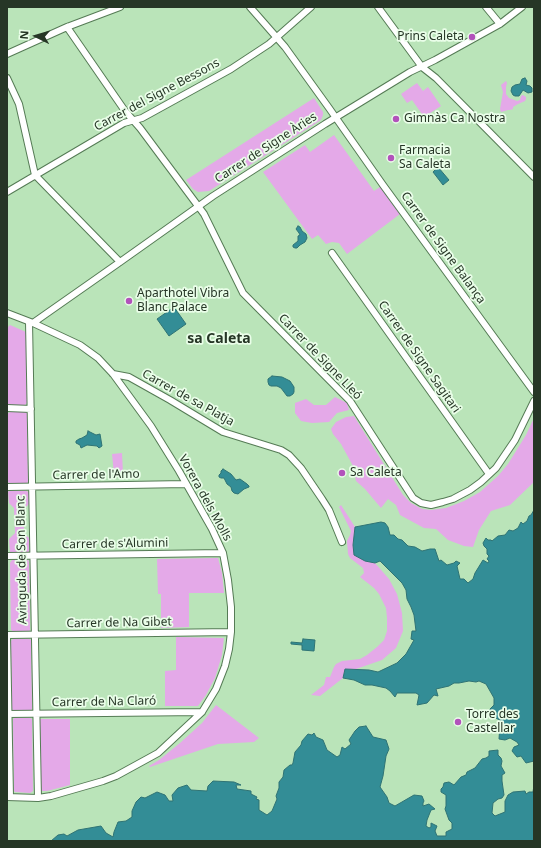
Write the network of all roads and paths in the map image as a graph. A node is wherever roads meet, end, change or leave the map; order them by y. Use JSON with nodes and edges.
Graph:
{"nodes":[{"id":1,"x":120,"y":7,"type":"edge"},
{"id":2,"x":250,"y":7,"type":"edge"},
{"id":3,"x":311,"y":7,"type":"edge"},
{"id":4,"x":378,"y":7,"type":"edge"},
{"id":5,"x":486,"y":7,"type":"edge"},
{"id":6,"x":522,"y":7,"type":"edge"},
{"id":7,"x":500,"y":24,"type":"junction"},
{"id":8,"x":68,"y":27,"type":"junction"},
{"id":9,"x":277,"y":37,"type":"junction"},
{"id":10,"x":7,"y":54,"type":"edge"},
{"id":11,"x":422,"y":67,"type":"junction"},
{"id":12,"x":7,"y":78,"type":"edge"},
{"id":13,"x":336,"y":117,"type":"junction"},
{"id":14,"x":133,"y":120,"type":"junction"},
{"id":15,"x":35,"y":175,"type":"junction"},
{"id":16,"x":534,"y":177,"type":"edge"},
{"id":17,"x":7,"y":192,"type":"edge"},
{"id":18,"x":199,"y":206,"type":"junction"},
{"id":19,"x":332,"y":253,"type":"dead end"},
{"id":20,"x":120,"y":262,"type":"junction"},
{"id":21,"x":7,"y":313,"type":"edge"},
{"id":22,"x":31,"y":322,"type":"junction"},
{"id":23,"x":113,"y":374,"type":"junction"},
{"id":24,"x":534,"y":392,"type":"edge"},
{"id":25,"x":534,"y":401,"type":"edge"},
{"id":26,"x":7,"y":408,"type":"edge"},
{"id":27,"x":31,"y":409,"type":"junction"},
{"id":28,"x":489,"y":474,"type":"junction"},
{"id":29,"x":186,"y":484,"type":"junction"},
{"id":30,"x":7,"y":487,"type":"edge"},
{"id":31,"x":32,"y":487,"type":"junction"},
{"id":32,"x":342,"y":542,"type":"dead end"},
{"id":33,"x":223,"y":553,"type":"junction"},
{"id":34,"x":7,"y":556,"type":"edge"},
{"id":35,"x":33,"y":556,"type":"junction"},
{"id":36,"x":231,"y":632,"type":"junction"},
{"id":37,"x":7,"y":635,"type":"edge"},
{"id":38,"x":35,"y":635,"type":"junction"},
{"id":39,"x":202,"y":712,"type":"junction"},
{"id":40,"x":8,"y":714,"type":"edge"},
{"id":41,"x":36,"y":714,"type":"junction"},
{"id":42,"x":8,"y":797,"type":"edge"},
{"id":43,"x":38,"y":798,"type":"junction"}],
"edges":[{"from":1,"to":8,"type":"street"},
{"from":2,"to":9,"type":"street","name":"Carrer de Signe Balança"},
{"from":3,"to":9,"type":"street","name":"Carrer del Signe Bessons"},
{"from":4,"to":11,"type":"street"},
{"from":5,"to":7,"type":"street"},
{"from":6,"to":7,"type":"street","name":"Carrer de Signe Àries"},
{"from":7,"to":11,"type":"street","name":"Carrer de Signe Àries"},
{"from":8,"to":10,"type":"street"},
{"from":8,"to":14,"type":"street","name":"Carrer de Signe Lleó"},
{"from":9,"to":13,"type":"street","name":"Carrer de Signe Balança"},
{"from":9,"to":14,"type":"street","name":"Carrer del Signe Bessons"},
{"from":11,"to":13,"type":"street","name":"Carrer de Signe Àries"},
{"from":11,"to":16,"type":"street"},
{"from":12,"to":15,"type":"street"},
{"from":13,"to":18,"type":"street","name":"Carrer de Signe Àries"},
{"from":13,"to":24,"type":"street","name":"Carrer de Signe Balança"},
{"from":14,"to":15,"type":"street","name":"Carrer del Signe Bessons"},
{"from":14,"to":18,"type":"street","name":"Carrer de Signe Lleó"},
{"from":15,"to":17,"type":"street","name":"Carrer del Signe Bessons"},
{"from":15,"to":20,"type":"street"},
{"from":18,"to":20,"type":"street","name":"Carrer de Signe Àries"},
{"from":18,"to":28,"type":"street","name":"Carrer de Signe Lleó"},
{"from":19,"to":28,"type":"street","name":"Carrer de Signe Sagitari"},
{"from":20,"to":22,"type":"street","name":"Carrer de Signe Àries"},
{"from":21,"to":22,"type":"street","name":"Vorera dels Molls"},
{"from":22,"to":23,"type":"street","name":"Vorera dels Molls"},
{"from":22,"to":27,"type":"street","name":"Avinguda de Son Blanc"},
{"from":23,"to":29,"type":"street","name":"Vorera dels Molls"},
{"from":23,"to":32,"type":"street","name":"Carrer de sa Platja"},
{"from":25,"to":28,"type":"street","name":"Carrer de Signe Lleó"},
{"from":26,"to":27,"type":"street"},
{"from":27,"to":31,"type":"street","name":"Avinguda de Son Blanc"},
{"from":29,"to":31,"type":"street","name":"Carrer de l'Amo"},
{"from":29,"to":33,"type":"street","name":"Vorera dels Molls"},
{"from":30,"to":31,"type":"street","name":"Carrer de l'Amo"},
{"from":31,"to":35,"type":"street","name":"Avinguda de Son Blanc"},
{"from":33,"to":35,"type":"street","name":"Carrer de s'Alumini"},
{"from":33,"to":36,"type":"street","name":"Vorera dels Molls"},
{"from":34,"to":35,"type":"street","name":"Carrer de s'Alumini"},
{"from":35,"to":38,"type":"street","name":"Avinguda de Son Blanc"},
{"from":36,"to":38,"type":"street","name":"Carrer de Na Gibet"},
{"from":36,"to":39,"type":"street","name":"Vorera dels Molls"},
{"from":37,"to":38,"type":"street","name":"Carrer de Na Gibet"},
{"from":37,"to":40,"type":"street","name":"Avinguda de Son Blanc"},
{"from":38,"to":41,"type":"street","name":"Avinguda de Son Blanc"},
{"from":39,"to":41,"type":"street","name":"Carrer de Na Claró"},
{"from":39,"to":43,"type":"street","name":"Vorera dels Molls"},
{"from":40,"to":41,"type":"street","name":"Carrer de Na Claró"},
{"from":40,"to":42,"type":"street","name":"Avinguda de Son Blanc"},
{"from":41,"to":43,"type":"street","name":"Avinguda de Son Blanc"},
{"from":42,"to":43,"type":"street","name":"Vorera dels Molls"}]}
